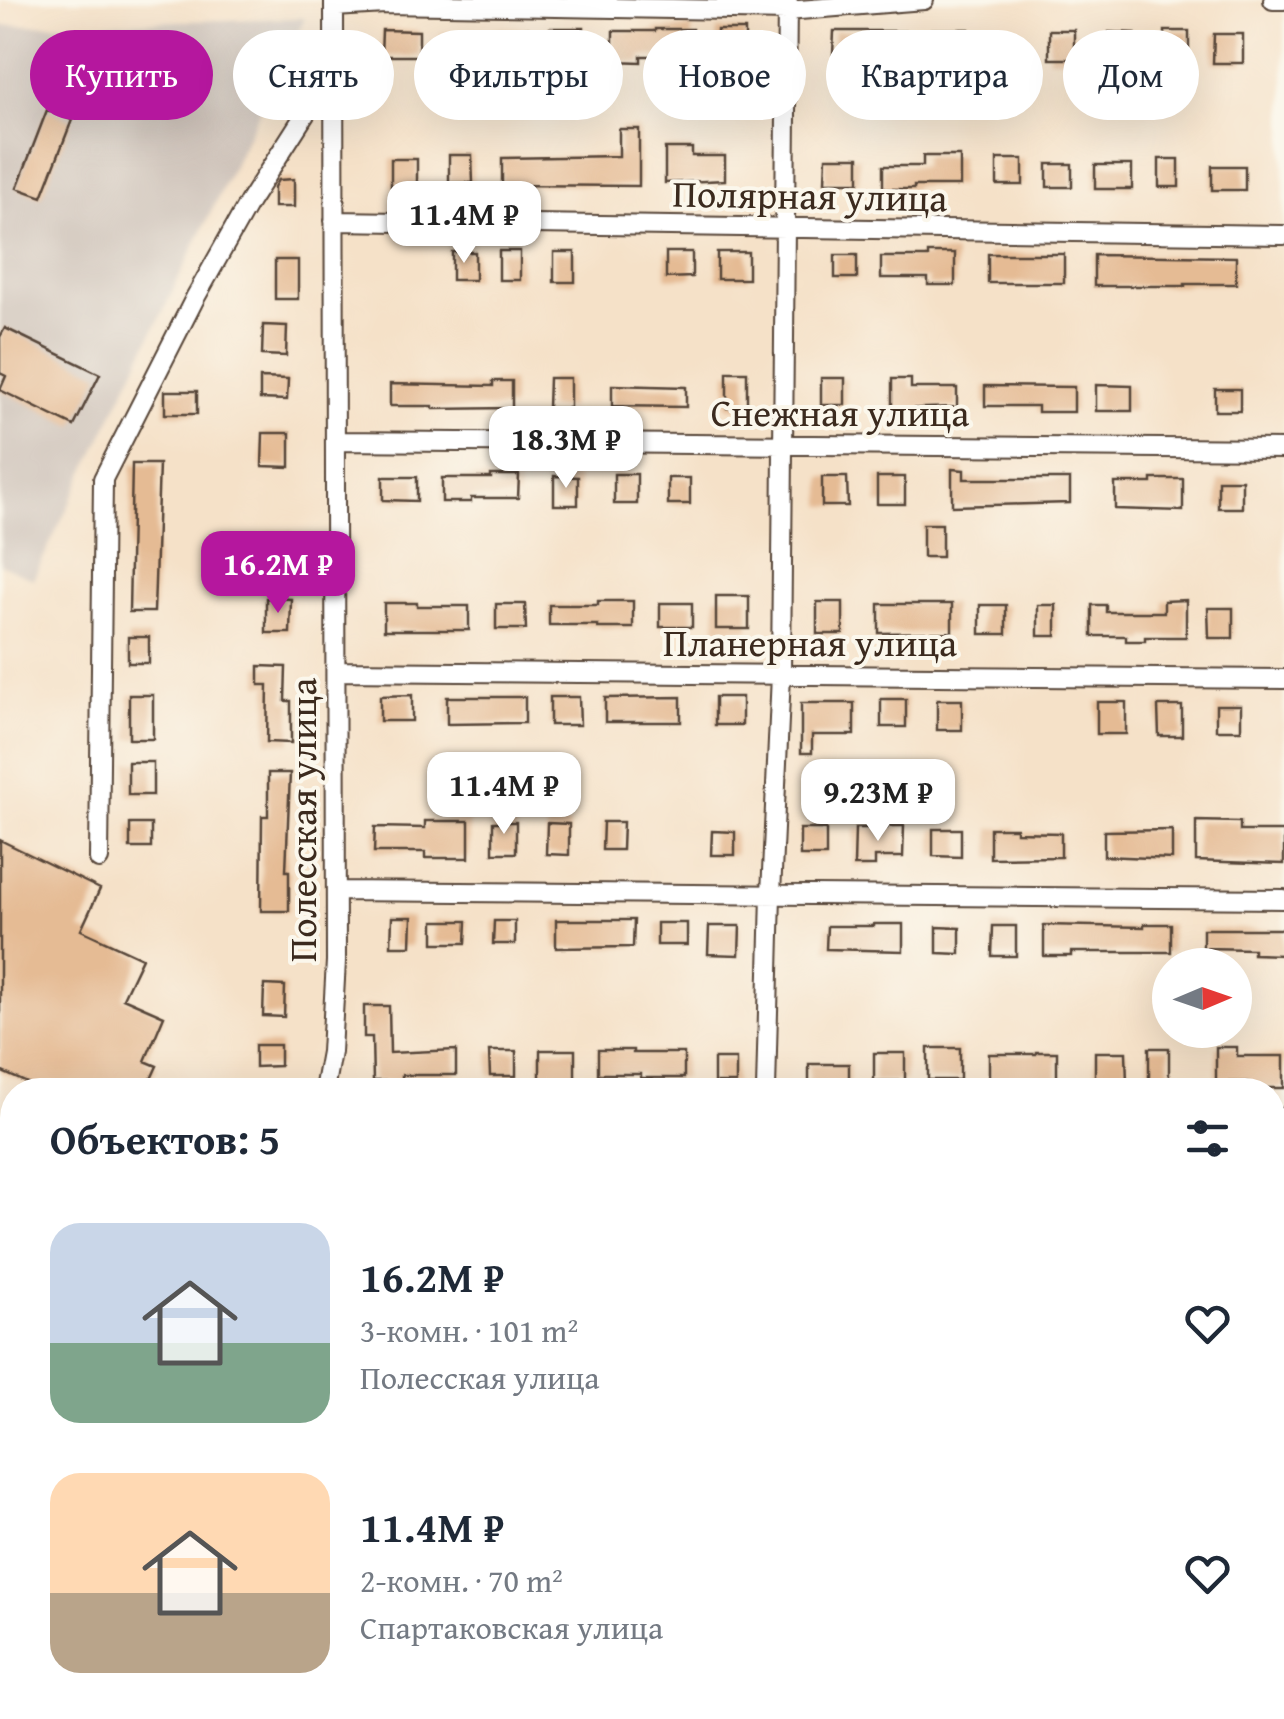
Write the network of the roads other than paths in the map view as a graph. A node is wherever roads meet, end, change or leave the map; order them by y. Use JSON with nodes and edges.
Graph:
{"nodes":[{"id":1,"x":924,"y":0,"type":"edge"},
{"id":2,"x":1273,"y":0,"type":"edge"},
{"id":3,"x":1284,"y":0,"type":"edge"},
{"id":4,"x":334,"y":3,"type":"edge"},
{"id":5,"x":787,"y":5,"type":"edge"},
{"id":6,"x":334,"y":30,"type":"edge"},
{"id":7,"x":301,"y":120,"type":"edge"},
{"id":8,"x":334,"y":120,"type":"edge"},
{"id":9,"x":334,"y":221,"type":"junction"},
{"id":10,"x":786,"y":228,"type":"junction"},
{"id":11,"x":1284,"y":235,"type":"edge"},
{"id":12,"x":335,"y":442,"type":"junction"},
{"id":13,"x":784,"y":445,"type":"junction"},
{"id":14,"x":1284,"y":449,"type":"edge"},
{"id":15,"x":336,"y":672,"type":"junction"},
{"id":16,"x":781,"y":675,"type":"junction"},
{"id":17,"x":1284,"y":680,"type":"edge"},
{"id":18,"x":100,"y":859,"type":"dead end"},
{"id":19,"x":336,"y":891,"type":"junction"},
{"id":20,"x":771,"y":894,"type":"junction"},
{"id":21,"x":1284,"y":899,"type":"edge"},
{"id":22,"x":326,"y":1078,"type":"edge"},
{"id":23,"x":766,"y":1078,"type":"edge"}],
"edges":[{"from":1,"to":5,"type":"street"},
{"from":2,"to":3,"type":"street"},
{"from":4,"to":5,"type":"street"},
{"from":4,"to":6,"type":"street","name":"Полесская улица"},
{"from":5,"to":10,"type":"street"},
{"from":7,"to":18,"type":"street"},
{"from":8,"to":9,"type":"street","name":"Полесская улица"},
{"from":9,"to":10,"type":"street","name":"Полярная улица"},
{"from":9,"to":12,"type":"street","name":"Полесская улица"},
{"from":10,"to":11,"type":"street","name":"Полярная улица"},
{"from":10,"to":13,"type":"street"},
{"from":12,"to":13,"type":"street","name":"Снежная улица"},
{"from":12,"to":15,"type":"street","name":"Полесская улица"},
{"from":13,"to":14,"type":"street","name":"Снежная улица"},
{"from":13,"to":16,"type":"street"},
{"from":15,"to":16,"type":"street","name":"Планерная улица"},
{"from":15,"to":19,"type":"street","name":"Полесская улица"},
{"from":16,"to":17,"type":"street","name":"Планерная улица"},
{"from":16,"to":20,"type":"street"},
{"from":19,"to":20,"type":"street"},
{"from":19,"to":22,"type":"street","name":"Полесская улица"},
{"from":20,"to":21,"type":"street"},
{"from":20,"to":23,"type":"street"}]}
